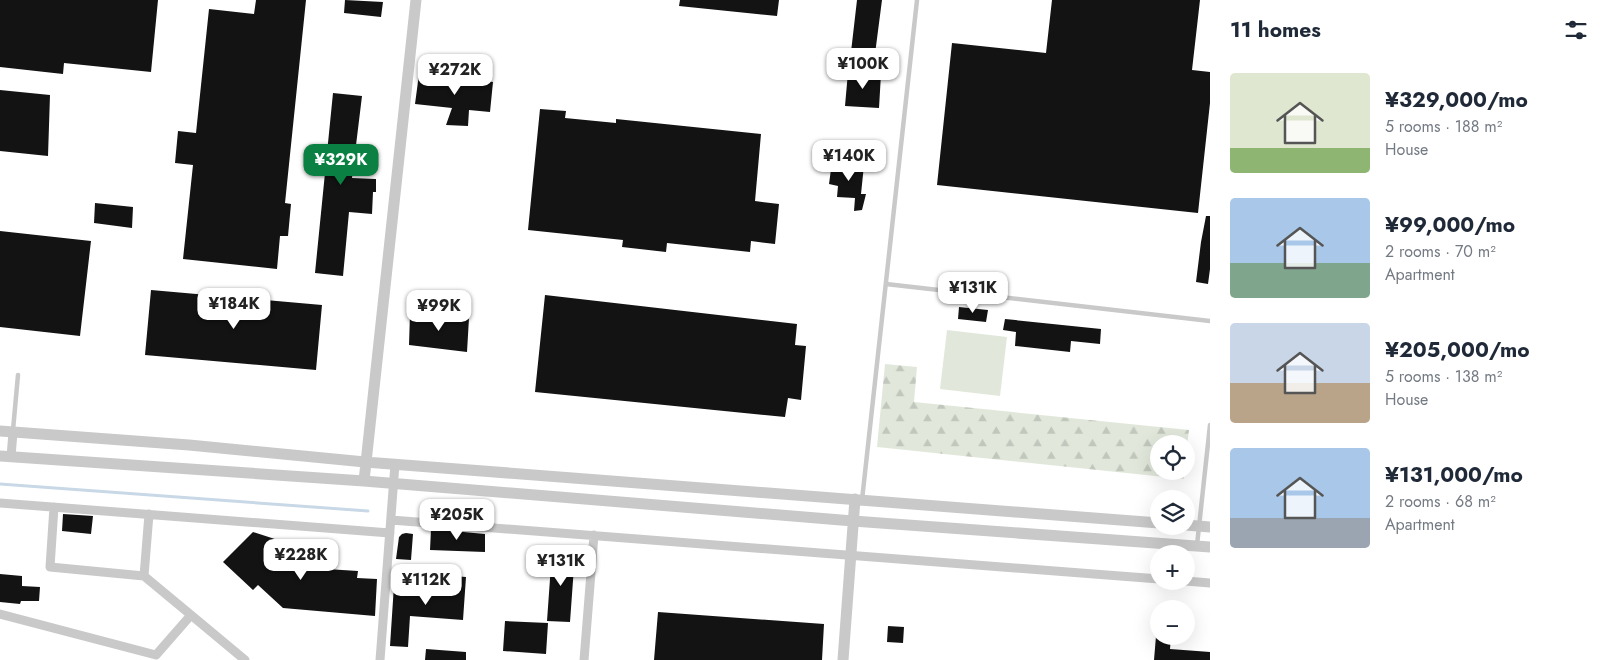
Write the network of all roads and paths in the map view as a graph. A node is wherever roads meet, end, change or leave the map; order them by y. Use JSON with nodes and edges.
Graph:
{"nodes":[{"id":1,"x":416,"y":0,"type":"edge"},
{"id":2,"x":917,"y":0,"type":"edge"},
{"id":3,"x":886,"y":284,"type":"junction"},
{"id":4,"x":1210,"y":321,"type":"edge"},
{"id":5,"x":18,"y":375,"type":"dead end"},
{"id":6,"x":1210,"y":425,"type":"edge"},
{"id":7,"x":0,"y":431,"type":"edge"},
{"id":8,"x":12,"y":432,"type":"junction"},
{"id":9,"x":5,"y":456,"type":"edge"},
{"id":10,"x":365,"y":462,"type":"junction"},
{"id":11,"x":395,"y":464,"type":"junction"},
{"id":12,"x":364,"y":480,"type":"junction"},
{"id":13,"x":393,"y":484,"type":"junction"},
{"id":14,"x":858,"y":500,"type":"junction"},
{"id":15,"x":0,"y":503,"type":"edge"},
{"id":16,"x":54,"y":507,"type":"junction"},
{"id":17,"x":149,"y":514,"type":"junction"},
{"id":18,"x":391,"y":520,"type":"junction"},
{"id":19,"x":853,"y":521,"type":"junction"},
{"id":20,"x":1150,"y":522,"type":"edge"},
{"id":21,"x":1204,"y":527,"type":"edge"},
{"id":22,"x":390,"y":533,"type":"junction"},
{"id":23,"x":594,"y":535,"type":"junction"},
{"id":24,"x":1197,"y":545,"type":"junction"},
{"id":25,"x":1210,"y":547,"type":"edge"},
{"id":26,"x":851,"y":555,"type":"junction"},
{"id":27,"x":144,"y":576,"type":"junction"},
{"id":28,"x":1150,"y":578,"type":"edge"},
{"id":29,"x":1195,"y":581,"type":"edge"},
{"id":30,"x":1210,"y":582,"type":"edge"},
{"id":31,"x":0,"y":614,"type":"edge"},
{"id":32,"x":191,"y":615,"type":"junction"},
{"id":33,"x":245,"y":660,"type":"edge"},
{"id":34,"x":380,"y":660,"type":"edge"},
{"id":35,"x":584,"y":660,"type":"edge"},
{"id":36,"x":843,"y":660,"type":"edge"}],
"edges":[{"from":1,"to":10,"type":"street"},
{"from":2,"to":3,"type":"lane"},
{"from":3,"to":4,"type":"lane"},
{"from":3,"to":14,"type":"lane"},
{"from":5,"to":8,"type":"lane"},
{"from":6,"to":21,"type":"lane"},
{"from":7,"to":8,"type":"street"},
{"from":8,"to":9,"type":"street"},
{"from":8,"to":10,"type":"street"},
{"from":9,"to":12,"type":"street"},
{"from":10,"to":11,"type":"street"},
{"from":10,"to":12,"type":"street"},
{"from":11,"to":13,"type":"street"},
{"from":11,"to":14,"type":"street"},
{"from":12,"to":13,"type":"street"},
{"from":13,"to":18,"type":"street"},
{"from":13,"to":19,"type":"street"},
{"from":14,"to":19,"type":"street"},
{"from":14,"to":20,"type":"street"},
{"from":15,"to":16,"type":"street"},
{"from":16,"to":17,"type":"street"},
{"from":16,"to":27,"type":"street"},
{"from":17,"to":22,"type":"street"},
{"from":17,"to":27,"type":"street"},
{"from":18,"to":22,"type":"street"},
{"from":18,"to":23,"type":"street"},
{"from":19,"to":24,"type":"street"},
{"from":19,"to":26,"type":"street"},
{"from":21,"to":24,"type":"lane"},
{"from":22,"to":34,"type":"street"},
{"from":23,"to":26,"type":"street"},
{"from":23,"to":35,"type":"street"},
{"from":24,"to":25,"type":"street"},
{"from":26,"to":28,"type":"street"},
{"from":26,"to":36,"type":"street"},
{"from":27,"to":32,"type":"street"},
{"from":29,"to":30,"type":"street"},
{"from":31,"to":32,"type":"street"},
{"from":32,"to":33,"type":"street"}]}
